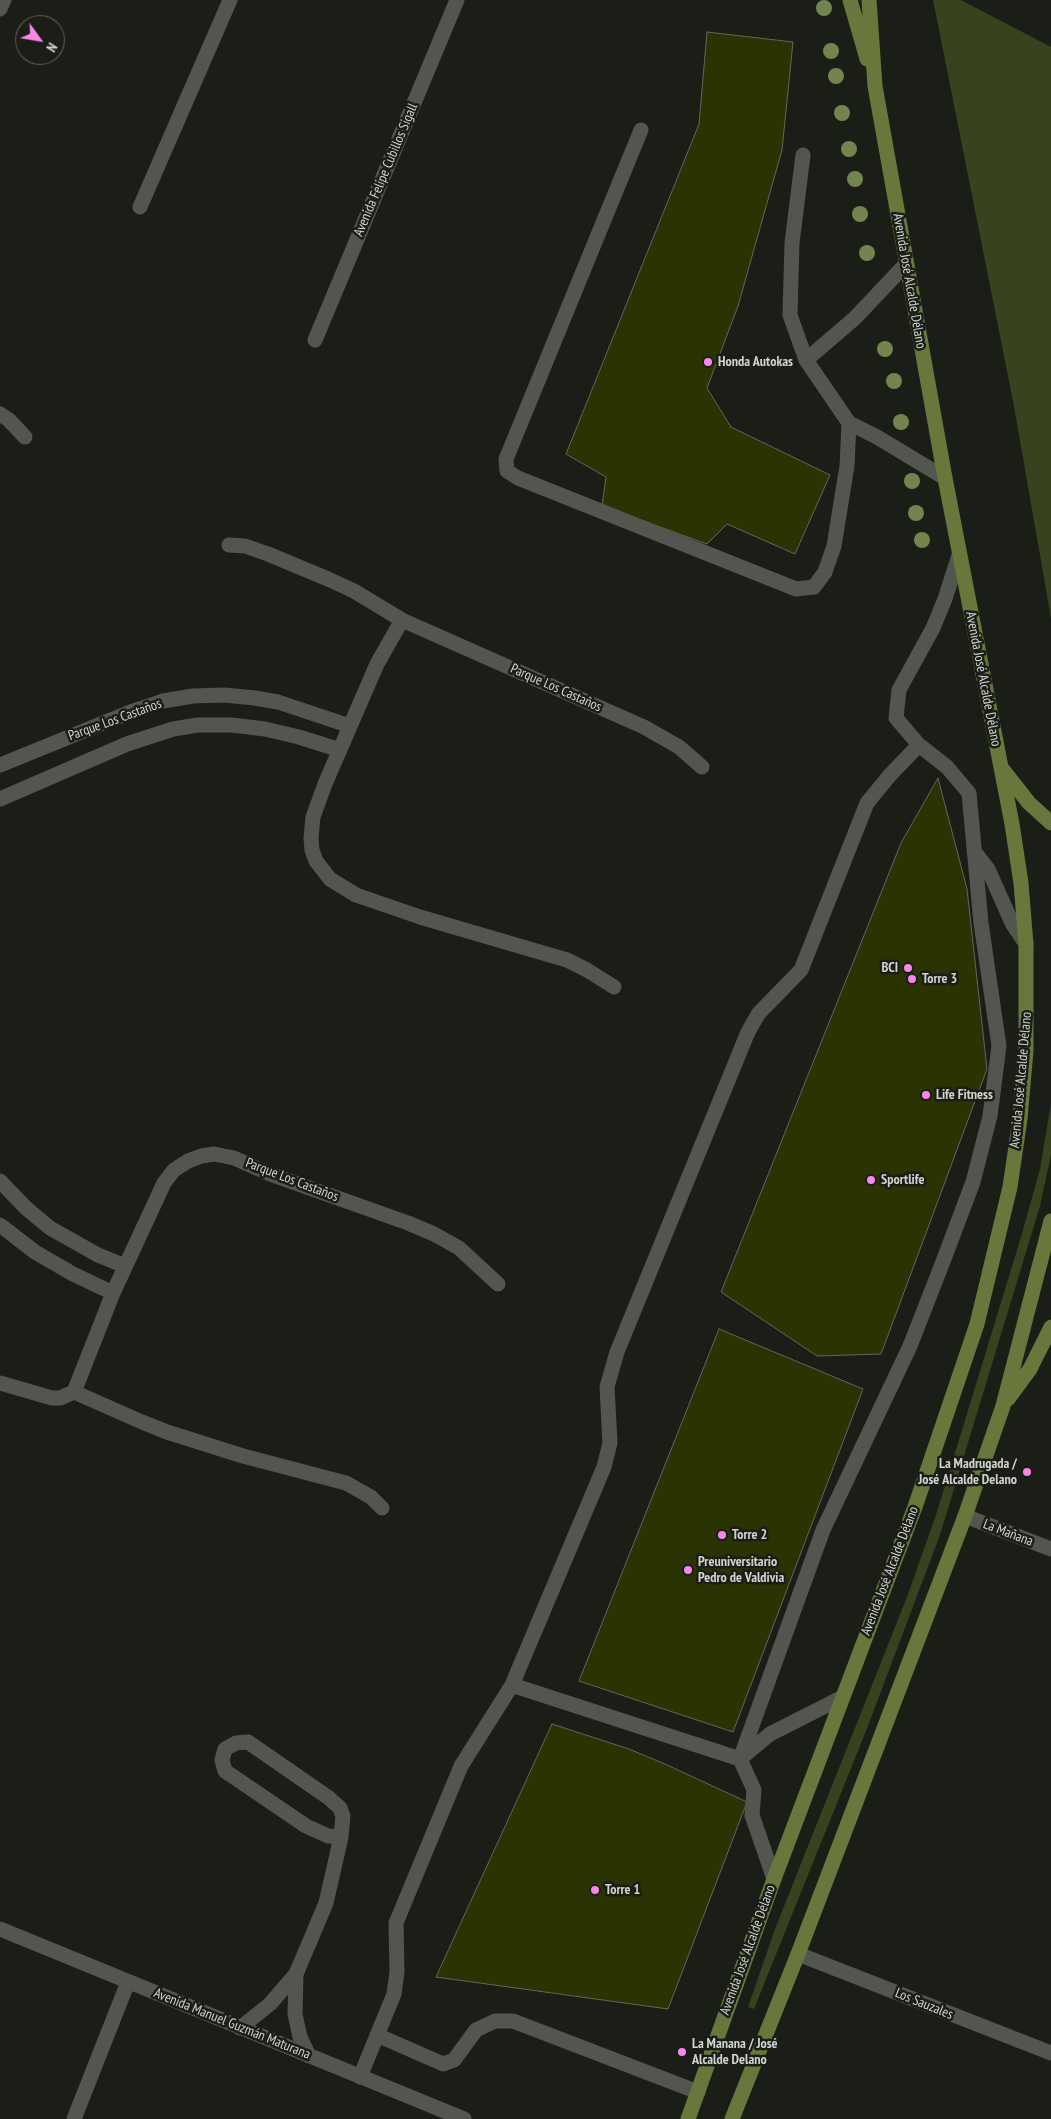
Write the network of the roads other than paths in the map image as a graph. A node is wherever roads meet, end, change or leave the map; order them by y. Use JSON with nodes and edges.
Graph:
{"nodes":[{"id":1,"x":4,"y":0,"type":"edge"},
{"id":2,"x":230,"y":0,"type":"edge"},
{"id":3,"x":457,"y":0,"type":"edge"},
{"id":4,"x":850,"y":0,"type":"edge"},
{"id":5,"x":869,"y":0,"type":"edge"},
{"id":6,"x":0,"y":9,"type":"edge"},
{"id":7,"x":875,"y":86,"type":"junction"},
{"id":8,"x":641,"y":130,"type":"dead end"},
{"id":9,"x":804,"y":155,"type":"dead end"},
{"id":10,"x":140,"y":207,"type":"dead end"},
{"id":11,"x":906,"y":264,"type":"junction"},
{"id":12,"x":315,"y":340,"type":"dead end"},
{"id":13,"x":806,"y":360,"type":"junction"},
{"id":14,"x":0,"y":414,"type":"edge"},
{"id":15,"x":848,"y":422,"type":"junction"},
{"id":16,"x":26,"y":437,"type":"dead end"},
{"id":17,"x":945,"y":478,"type":"junction"},
{"id":18,"x":229,"y":545,"type":"dead end"},
{"id":19,"x":960,"y":555,"type":"junction"},
{"id":20,"x":402,"y":620,"type":"junction"},
{"id":21,"x":350,"y":726,"type":"junction"},
{"id":22,"x":919,"y":745,"type":"junction"},
{"id":23,"x":340,"y":750,"type":"junction"},
{"id":24,"x":0,"y":765,"type":"edge"},
{"id":25,"x":1000,"y":765,"type":"junction"},
{"id":26,"x":702,"y":767,"type":"dead end"},
{"id":27,"x":0,"y":799,"type":"edge"},
{"id":28,"x":1051,"y":823,"type":"edge"},
{"id":29,"x":973,"y":850,"type":"junction"},
{"id":30,"x":1026,"y":944,"type":"junction"},
{"id":31,"x":614,"y":987,"type":"dead end"},
{"id":32,"x":0,"y":1182,"type":"edge"},
{"id":33,"x":1051,"y":1221,"type":"edge"},
{"id":34,"x":0,"y":1225,"type":"edge"},
{"id":35,"x":125,"y":1266,"type":"junction"},
{"id":36,"x":498,"y":1284,"type":"dead end"},
{"id":37,"x":113,"y":1293,"type":"junction"},
{"id":38,"x":1051,"y":1327,"type":"edge"},
{"id":39,"x":0,"y":1383,"type":"edge"},
{"id":40,"x":74,"y":1392,"type":"junction"},
{"id":41,"x":1003,"y":1406,"type":"junction"},
{"id":42,"x":382,"y":1508,"type":"dead end"},
{"id":43,"x":964,"y":1516,"type":"junction"},
{"id":44,"x":1051,"y":1549,"type":"edge"},
{"id":45,"x":512,"y":1685,"type":"junction"},
{"id":46,"x":841,"y":1698,"type":"junction"},
{"id":47,"x":740,"y":1759,"type":"junction"},
{"id":48,"x":341,"y":1837,"type":"junction"},
{"id":49,"x":774,"y":1879,"type":"junction"},
{"id":50,"x":0,"y":1929,"type":"edge"},
{"id":51,"x":798,"y":1954,"type":"junction"},
{"id":52,"x":296,"y":1974,"type":"junction"},
{"id":53,"x":128,"y":1982,"type":"junction"},
{"id":54,"x":240,"y":2028,"type":"junction"},
{"id":55,"x":377,"y":2035,"type":"junction"},
{"id":56,"x":1051,"y":2053,"type":"edge"},
{"id":57,"x":309,"y":2056,"type":"junction"},
{"id":58,"x":360,"y":2077,"type":"junction"},
{"id":59,"x":698,"y":2092,"type":"junction"},
{"id":60,"x":74,"y":2119,"type":"edge"},
{"id":61,"x":464,"y":2119,"type":"edge"},
{"id":62,"x":688,"y":2119,"type":"edge"},
{"id":63,"x":732,"y":2119,"type":"edge"}],
"edges":[{"from":1,"to":6,"type":"street"},
{"from":2,"to":10,"type":"street"},
{"from":3,"to":12,"type":"street","name":"Avenida Felipe Cubillos Sigall"},
{"from":4,"to":7,"type":"main road"},
{"from":5,"to":7,"type":"main road","name":"Avenida José Alcalde Délano"},
{"from":7,"to":11,"type":"main road","name":"Avenida José Alcalde Délano"},
{"from":8,"to":15,"type":"street"},
{"from":9,"to":13,"type":"street"},
{"from":11,"to":13,"type":"street"},
{"from":11,"to":17,"type":"main road","name":"Avenida José Alcalde Délano"},
{"from":13,"to":15,"type":"street"},
{"from":14,"to":16,"type":"street"},
{"from":15,"to":17,"type":"street"},
{"from":17,"to":19,"type":"main road","name":"Avenida José Alcalde Délano"},
{"from":18,"to":20,"type":"street","name":"Parque Los Castaños"},
{"from":19,"to":22,"type":"street"},
{"from":19,"to":25,"type":"main road","name":"Avenida José Alcalde Délano"},
{"from":20,"to":21,"type":"street"},
{"from":20,"to":26,"type":"street","name":"Parque Los Castaños"},
{"from":21,"to":23,"type":"street"},
{"from":21,"to":24,"type":"street","name":"Parque Los Castaños"},
{"from":22,"to":29,"type":"street"},
{"from":22,"to":45,"type":"street"},
{"from":23,"to":27,"type":"street","name":"Parque Los Castaños"},
{"from":23,"to":31,"type":"street"},
{"from":25,"to":28,"type":"main road"},
{"from":25,"to":30,"type":"main road","name":"Avenida José Alcalde Délano"},
{"from":29,"to":30,"type":"street"},
{"from":29,"to":47,"type":"street"},
{"from":30,"to":46,"type":"main road","name":"Avenida José Alcalde Délano"},
{"from":32,"to":35,"type":"street"},
{"from":33,"to":41,"type":"main road"},
{"from":34,"to":37,"type":"street"},
{"from":35,"to":36,"type":"street","name":"Parque Los Castaños"},
{"from":35,"to":37,"type":"street","name":"Parque Los Castaños"},
{"from":37,"to":40,"type":"street","name":"Parque Los Castaños"},
{"from":38,"to":41,"type":"main road"},
{"from":39,"to":40,"type":"street"},
{"from":40,"to":42,"type":"street"},
{"from":41,"to":43,"type":"main road"},
{"from":43,"to":44,"type":"street","name":"La Mañana"},
{"from":43,"to":51,"type":"main road"},
{"from":45,"to":47,"type":"street"},
{"from":45,"to":55,"type":"street"},
{"from":46,"to":47,"type":"street"},
{"from":46,"to":49,"type":"main road","name":"Avenida José Alcalde Délano"},
{"from":47,"to":49,"type":"street"},
{"from":48,"to":48,"type":"street"},
{"from":48,"to":52,"type":"street"},
{"from":49,"to":59,"type":"main road","name":"Avenida José Alcalde Délano"},
{"from":50,"to":53,"type":"street","name":"Avenida Manuel Guzmán Maturana"},
{"from":51,"to":56,"type":"street","name":"Los Sauzales"},
{"from":51,"to":63,"type":"main road"},
{"from":52,"to":54,"type":"street"},
{"from":52,"to":57,"type":"street"},
{"from":53,"to":54,"type":"street","name":"Avenida Manuel Guzmán Maturana"},
{"from":53,"to":60,"type":"street"},
{"from":54,"to":57,"type":"street","name":"Avenida Manuel Guzmán Maturana"},
{"from":55,"to":58,"type":"street"},
{"from":55,"to":59,"type":"street"},
{"from":57,"to":58,"type":"street","name":"Avenida Manuel Guzmán Maturana"},
{"from":58,"to":61,"type":"street","name":"Avenida Manuel Guzmán Maturana"},
{"from":59,"to":62,"type":"main road","name":"Avenida José Alcalde Délano"}]}
